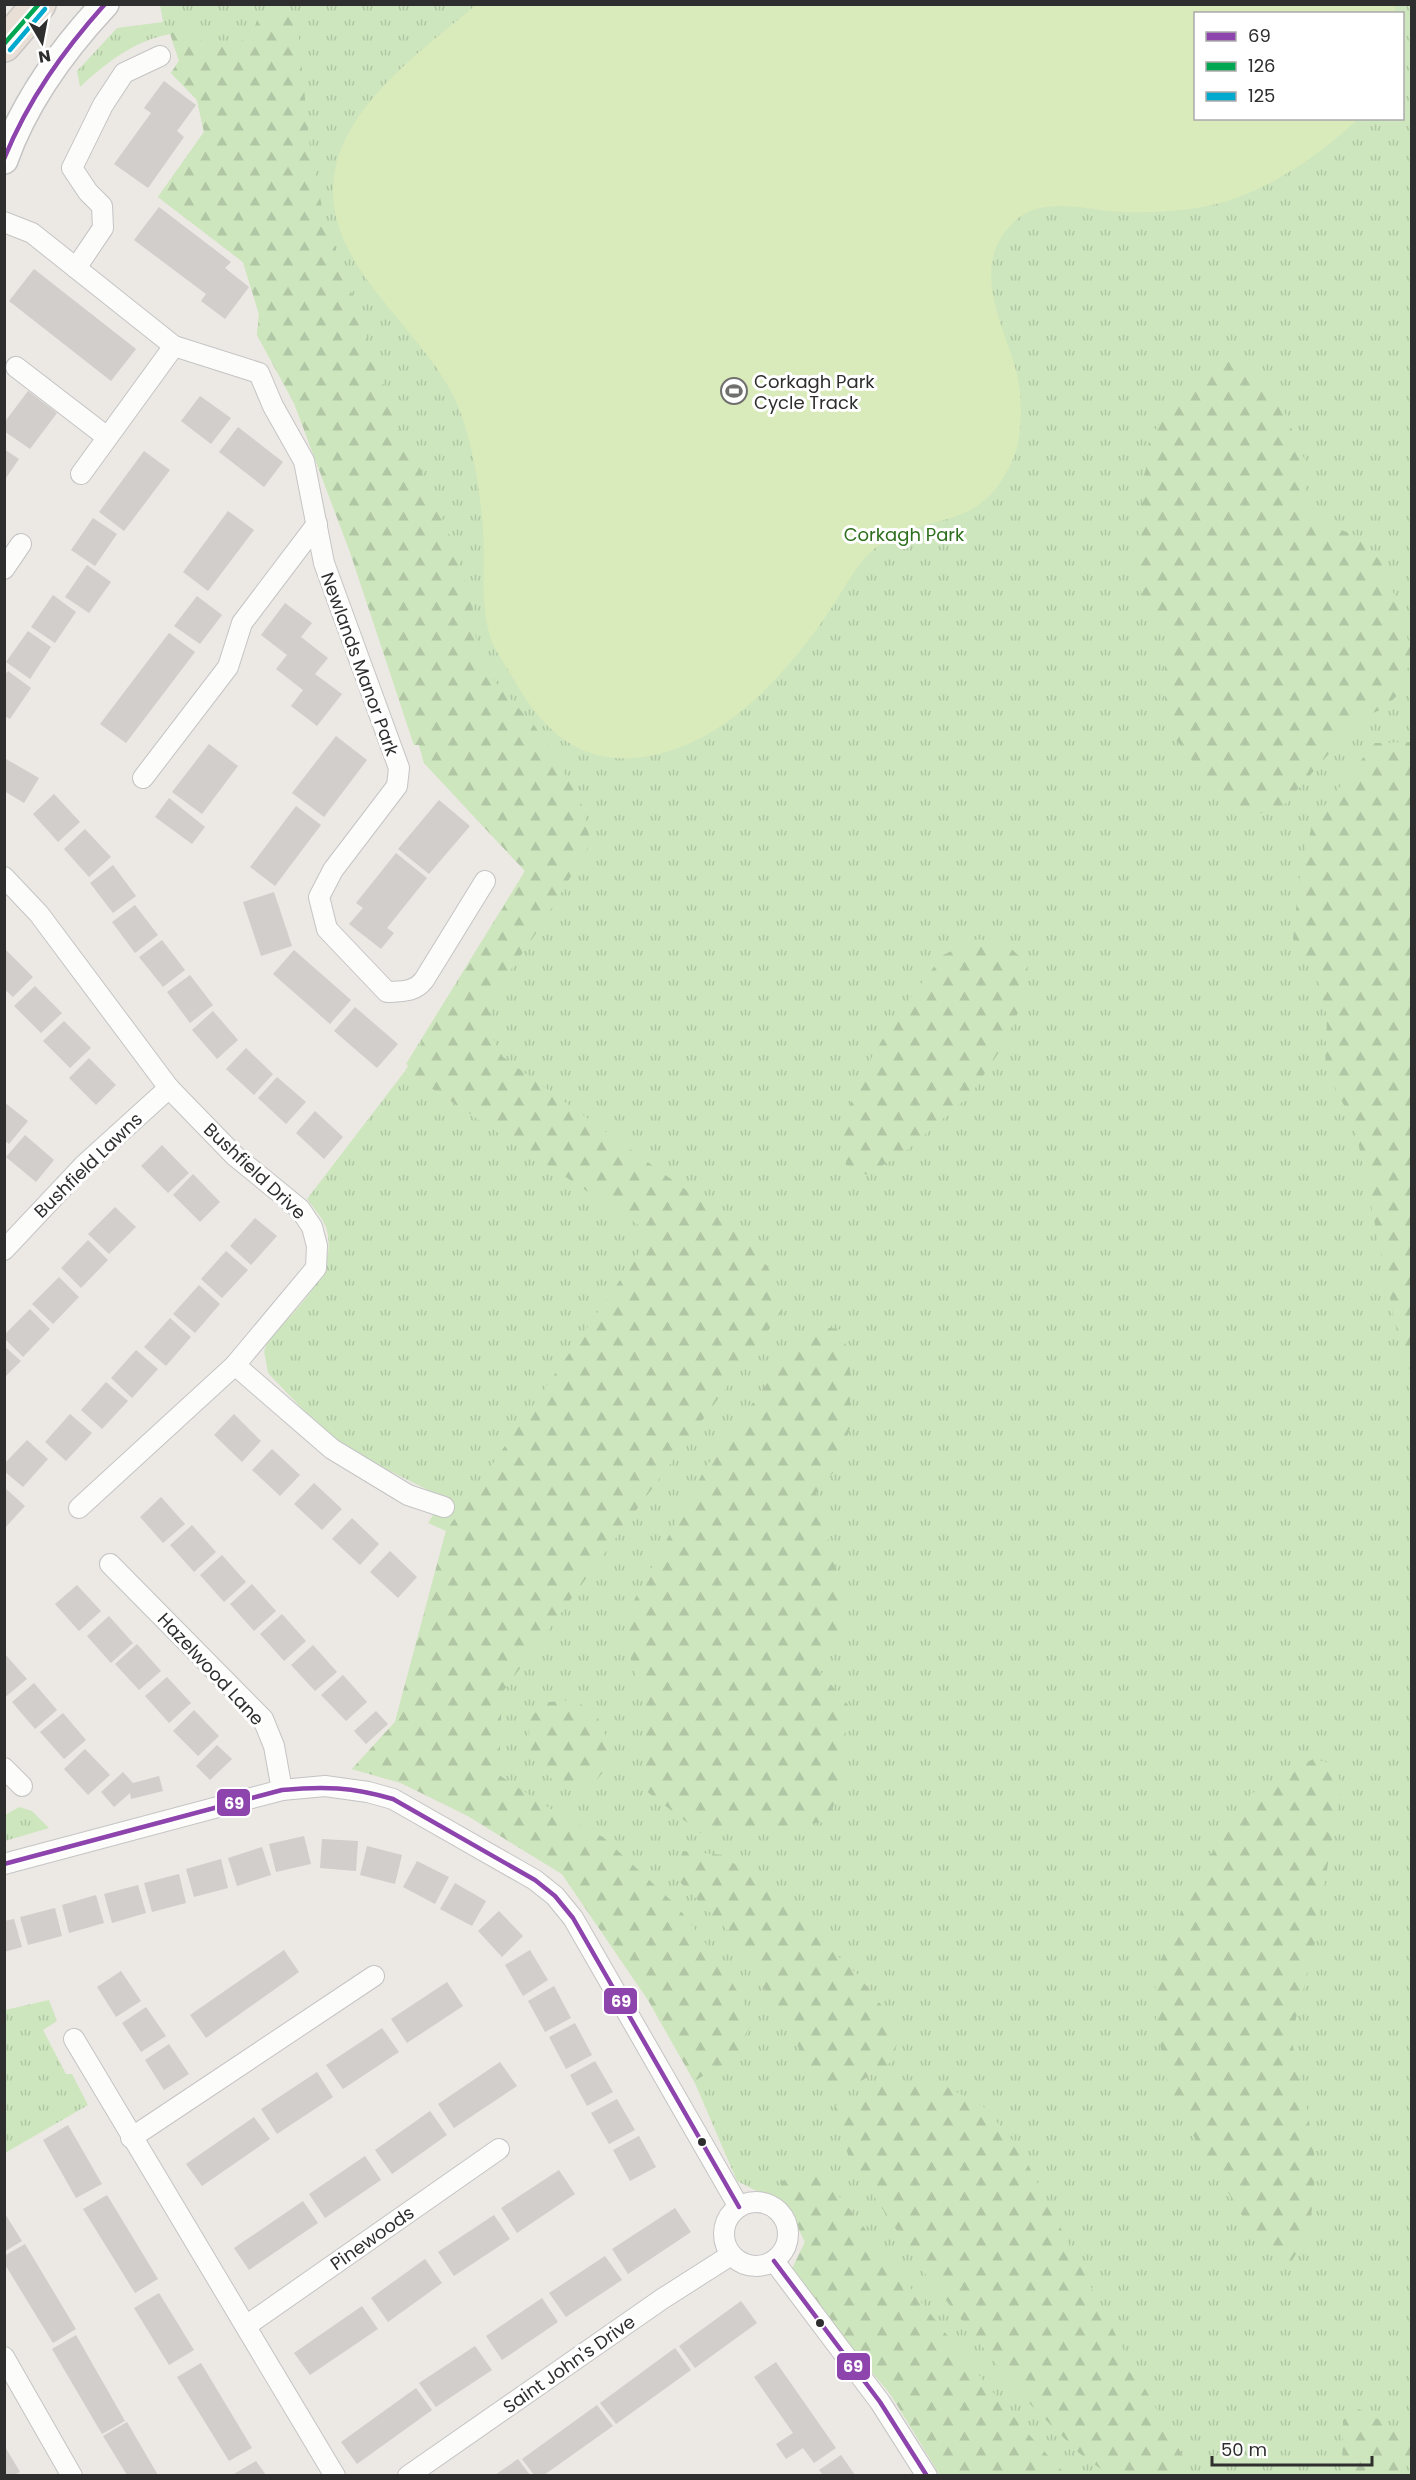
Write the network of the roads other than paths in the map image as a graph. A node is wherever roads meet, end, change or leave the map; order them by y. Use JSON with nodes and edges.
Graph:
{"nodes":[{"id":1,"x":39,"y":4,"type":"edge"},
{"id":2,"x":105,"y":4,"type":"edge"},
{"id":3,"x":4,"y":45,"type":"edge"},
{"id":4,"x":160,"y":57,"type":"dead end"},
{"id":5,"x":4,"y":160,"type":"edge"},
{"id":6,"x":4,"y":222,"type":"edge"},
{"id":7,"x":76,"y":268,"type":"junction"},
{"id":8,"x":174,"y":346,"type":"junction"},
{"id":9,"x":16,"y":367,"type":"dead end"},
{"id":10,"x":107,"y":437,"type":"junction"},
{"id":11,"x":81,"y":474,"type":"dead end"},
{"id":12,"x":317,"y":524,"type":"junction"},
{"id":13,"x":21,"y":544,"type":"dead end"},
{"id":14,"x":4,"y":569,"type":"edge"},
{"id":15,"x":143,"y":777,"type":"dead end"},
{"id":16,"x":4,"y":877,"type":"edge"},
{"id":17,"x":485,"y":881,"type":"dead end"},
{"id":18,"x":169,"y":1088,"type":"junction"},
{"id":19,"x":6,"y":1244,"type":"edge"},
{"id":20,"x":235,"y":1365,"type":"junction"},
{"id":21,"x":79,"y":1508,"type":"dead end"},
{"id":22,"x":444,"y":1508,"type":"dead end"},
{"id":23,"x":110,"y":1564,"type":"dead end"},
{"id":24,"x":4,"y":1768,"type":"edge"},
{"id":25,"x":22,"y":1786,"type":"dead end"},
{"id":26,"x":282,"y":1790,"type":"junction"},
{"id":27,"x":4,"y":1864,"type":"edge"},
{"id":28,"x":374,"y":1977,"type":"dead end"},
{"id":29,"x":74,"y":2039,"type":"dead end"},
{"id":30,"x":131,"y":2138,"type":"junction"},
{"id":31,"x":499,"y":2149,"type":"dead end"},
{"id":32,"x":739,"y":2206,"type":"junction"},
{"id":33,"x":731,"y":2255,"type":"junction"},
{"id":34,"x":774,"y":2262,"type":"junction"},
{"id":35,"x":246,"y":2326,"type":"junction"},
{"id":36,"x":4,"y":2357,"type":"edge"},
{"id":37,"x":72,"y":2475,"type":"edge"},
{"id":38,"x":335,"y":2475,"type":"edge"},
{"id":39,"x":408,"y":2475,"type":"edge"},
{"id":40,"x":927,"y":2475,"type":"edge"}],
"edges":[{"from":1,"to":3,"type":"highway"},
{"from":2,"to":5,"type":"street"},
{"from":4,"to":7,"type":"street"},
{"from":6,"to":7,"type":"street"},
{"from":7,"to":8,"type":"street"},
{"from":8,"to":10,"type":"street"},
{"from":8,"to":12,"type":"street","name":"Newlands Manor Park"},
{"from":9,"to":10,"type":"street"},
{"from":10,"to":11,"type":"street"},
{"from":12,"to":15,"type":"street"},
{"from":12,"to":17,"type":"street","name":"Newlands Manor Park"},
{"from":13,"to":14,"type":"street"},
{"from":16,"to":18,"type":"street","name":"Bushfield Drive"},
{"from":18,"to":19,"type":"street","name":"Bushfield Lawns"},
{"from":18,"to":20,"type":"street","name":"Bushfield Drive"},
{"from":20,"to":21,"type":"street","name":"Bushfield Drive"},
{"from":20,"to":22,"type":"street"},
{"from":23,"to":26,"type":"street","name":"Hazelwood Lane"},
{"from":24,"to":25,"type":"street"},
{"from":26,"to":27,"type":"street"},
{"from":26,"to":32,"type":"street"},
{"from":28,"to":30,"type":"street"},
{"from":29,"to":30,"type":"street"},
{"from":30,"to":35,"type":"street"},
{"from":31,"to":35,"type":"street","name":"Pinewoods"},
{"from":32,"to":33,"type":"street"},
{"from":32,"to":34,"type":"street"},
{"from":33,"to":34,"type":"street"},
{"from":33,"to":39,"type":"street","name":"Saint John's Drive"},
{"from":34,"to":40,"type":"street"},
{"from":35,"to":38,"type":"street"},
{"from":36,"to":37,"type":"street"}]}
